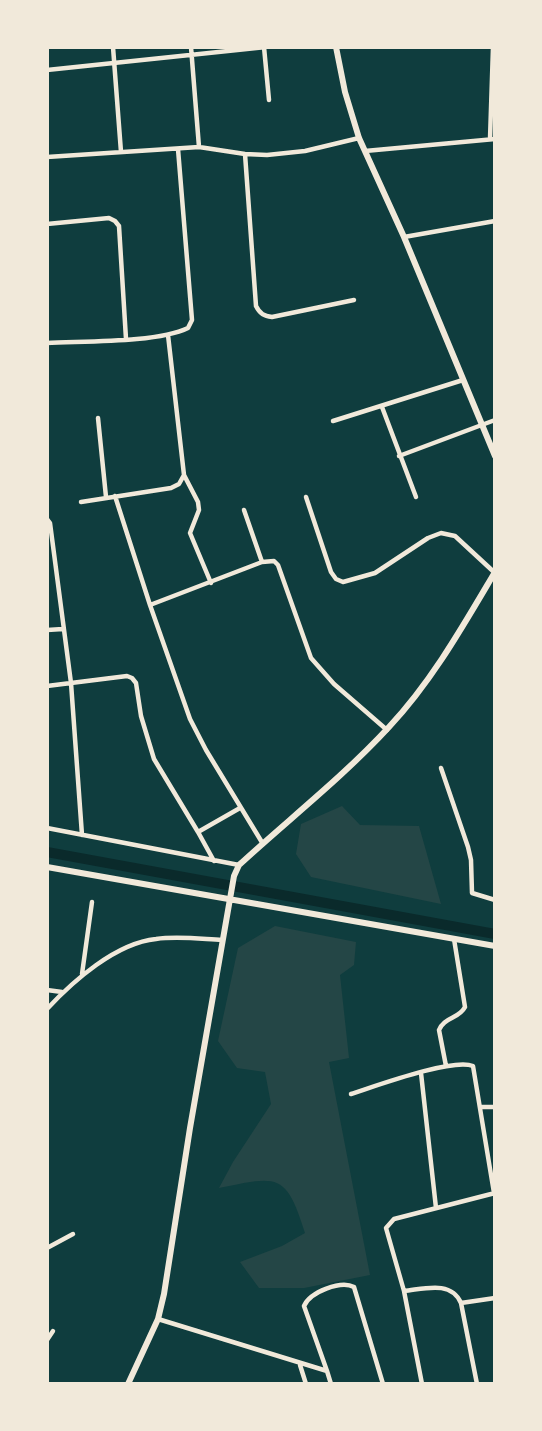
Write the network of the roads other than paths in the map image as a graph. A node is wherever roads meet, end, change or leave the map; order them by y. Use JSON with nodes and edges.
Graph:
{"nodes":[{"id":1,"x":113,"y":47,"type":"edge"},
{"id":2,"x":264,"y":47,"type":"edge"},
{"id":3,"x":336,"y":47,"type":"edge"},
{"id":4,"x":494,"y":48,"type":"edge"},
{"id":5,"x":192,"y":50,"type":"edge"},
{"id":6,"x":114,"y":62,"type":"junction"},
{"id":7,"x":47,"y":69,"type":"edge"},
{"id":8,"x":269,"y":100,"type":"dead end"},
{"id":9,"x":359,"y":138,"type":"junction"},
{"id":10,"x":492,"y":139,"type":"edge"},
{"id":11,"x":199,"y":147,"type":"junction"},
{"id":12,"x":178,"y":149,"type":"junction"},
{"id":13,"x":365,"y":151,"type":"junction"},
{"id":14,"x":121,"y":152,"type":"junction"},
{"id":15,"x":245,"y":154,"type":"junction"},
{"id":16,"x":47,"y":156,"type":"edge"},
{"id":17,"x":495,"y":220,"type":"edge"},
{"id":18,"x":47,"y":224,"type":"edge"},
{"id":19,"x":404,"y":237,"type":"junction"},
{"id":20,"x":354,"y":300,"type":"dead end"},
{"id":21,"x":168,"y":335,"type":"junction"},
{"id":22,"x":126,"y":339,"type":"junction"},
{"id":23,"x":47,"y":343,"type":"edge"},
{"id":24,"x":464,"y":379,"type":"junction"},
{"id":25,"x":382,"y":407,"type":"junction"},
{"id":26,"x":98,"y":418,"type":"dead end"},
{"id":27,"x":495,"y":420,"type":"edge"},
{"id":28,"x":333,"y":421,"type":"dead end"},
{"id":29,"x":483,"y":425,"type":"junction"},
{"id":30,"x":399,"y":456,"type":"junction"},
{"id":31,"x":495,"y":456,"type":"edge"},
{"id":32,"x":184,"y":475,"type":"junction"},
{"id":33,"x":115,"y":496,"type":"junction"},
{"id":34,"x":106,"y":497,"type":"junction"},
{"id":35,"x":306,"y":497,"type":"dead end"},
{"id":36,"x":416,"y":497,"type":"dead end"},
{"id":37,"x":81,"y":502,"type":"dead end"},
{"id":38,"x":244,"y":510,"type":"dead end"},
{"id":39,"x":47,"y":519,"type":"edge"},
{"id":40,"x":262,"y":562,"type":"junction"},
{"id":41,"x":495,"y":572,"type":"edge"},
{"id":42,"x":211,"y":583,"type":"junction"},
{"id":43,"x":150,"y":605,"type":"junction"},
{"id":44,"x":63,"y":629,"type":"junction"},
{"id":45,"x":47,"y":630,"type":"edge"},
{"id":46,"x":71,"y":682,"type":"junction"},
{"id":47,"x":47,"y":686,"type":"edge"},
{"id":48,"x":387,"y":730,"type":"junction"},
{"id":49,"x":441,"y":768,"type":"dead end"},
{"id":50,"x":240,"y":808,"type":"junction"},
{"id":51,"x":47,"y":828,"type":"edge"},
{"id":52,"x":198,"y":832,"type":"junction"},
{"id":53,"x":82,"y":835,"type":"junction"},
{"id":54,"x":263,"y":844,"type":"junction"},
{"id":55,"x":214,"y":861,"type":"junction"},
{"id":56,"x":239,"y":865,"type":"junction"},
{"id":57,"x":47,"y":867,"type":"edge"},
{"id":58,"x":230,"y":896,"type":"junction"},
{"id":59,"x":495,"y":900,"type":"edge"},
{"id":60,"x":92,"y":902,"type":"dead end"},
{"id":61,"x":454,"y":939,"type":"junction"},
{"id":62,"x":222,"y":940,"type":"junction"},
{"id":63,"x":495,"y":946,"type":"edge"},
{"id":64,"x":82,"y":974,"type":"junction"},
{"id":65,"x":47,"y":990,"type":"edge"},
{"id":66,"x":63,"y":992,"type":"junction"},
{"id":67,"x":47,"y":1009,"type":"edge"},
{"id":68,"x":446,"y":1066,"type":"junction"},
{"id":69,"x":421,"y":1073,"type":"junction"},
{"id":70,"x":351,"y":1094,"type":"dead end"},
{"id":71,"x":481,"y":1107,"type":"junction"},
{"id":72,"x":495,"y":1107,"type":"edge"},
{"id":73,"x":494,"y":1193,"type":"edge"},
{"id":74,"x":436,"y":1208,"type":"junction"},
{"id":75,"x":73,"y":1234,"type":"dead end"},
{"id":76,"x":47,"y":1248,"type":"edge"},
{"id":77,"x":404,"y":1291,"type":"junction"},
{"id":78,"x":495,"y":1298,"type":"edge"},
{"id":79,"x":461,"y":1303,"type":"junction"},
{"id":80,"x":158,"y":1319,"type":"junction"},
{"id":81,"x":53,"y":1331,"type":"dead end"},
{"id":82,"x":47,"y":1340,"type":"edge"},
{"id":83,"x":300,"y":1364,"type":"junction"},
{"id":84,"x":327,"y":1371,"type":"junction"},
{"id":85,"x":128,"y":1384,"type":"edge"},
{"id":86,"x":306,"y":1384,"type":"edge"},
{"id":87,"x":331,"y":1384,"type":"edge"},
{"id":88,"x":383,"y":1384,"type":"edge"},
{"id":89,"x":422,"y":1384,"type":"edge"},
{"id":90,"x":477,"y":1384,"type":"edge"}],
"edges":[{"from":1,"to":6,"type":"street"},
{"from":2,"to":5,"type":"street"},
{"from":2,"to":8,"type":"street"},
{"from":3,"to":9,"type":"street"},
{"from":4,"to":10,"type":"street"},
{"from":5,"to":6,"type":"street"},
{"from":5,"to":11,"type":"street"},
{"from":6,"to":7,"type":"street"},
{"from":6,"to":14,"type":"street"},
{"from":9,"to":13,"type":"street"},
{"from":9,"to":15,"type":"street"},
{"from":10,"to":13,"type":"street"},
{"from":11,"to":12,"type":"street"},
{"from":11,"to":15,"type":"street"},
{"from":12,"to":14,"type":"street"},
{"from":12,"to":21,"type":"street"},
{"from":13,"to":19,"type":"street"},
{"from":14,"to":16,"type":"street"},
{"from":15,"to":20,"type":"street"},
{"from":17,"to":19,"type":"street"},
{"from":18,"to":22,"type":"street"},
{"from":19,"to":24,"type":"street"},
{"from":21,"to":22,"type":"street"},
{"from":21,"to":32,"type":"street"},
{"from":22,"to":23,"type":"street"},
{"from":24,"to":25,"type":"street"},
{"from":24,"to":29,"type":"street"},
{"from":25,"to":28,"type":"street"},
{"from":25,"to":30,"type":"street"},
{"from":26,"to":34,"type":"street"},
{"from":27,"to":29,"type":"street"},
{"from":29,"to":30,"type":"street"},
{"from":29,"to":31,"type":"street"},
{"from":30,"to":36,"type":"street"},
{"from":32,"to":33,"type":"street"},
{"from":32,"to":42,"type":"street"},
{"from":33,"to":34,"type":"street"},
{"from":33,"to":43,"type":"street"},
{"from":34,"to":37,"type":"street"},
{"from":35,"to":41,"type":"street"},
{"from":38,"to":40,"type":"street"},
{"from":39,"to":44,"type":"street"},
{"from":40,"to":42,"type":"street"},
{"from":40,"to":48,"type":"street"},
{"from":41,"to":48,"type":"street"},
{"from":42,"to":43,"type":"street"},
{"from":43,"to":50,"type":"street"},
{"from":44,"to":45,"type":"street"},
{"from":44,"to":46,"type":"street"},
{"from":46,"to":47,"type":"street"},
{"from":46,"to":52,"type":"street"},
{"from":46,"to":53,"type":"street"},
{"from":48,"to":54,"type":"street"},
{"from":49,"to":59,"type":"street"},
{"from":50,"to":52,"type":"street"},
{"from":50,"to":54,"type":"street"},
{"from":51,"to":53,"type":"street"},
{"from":52,"to":55,"type":"street"},
{"from":53,"to":55,"type":"street"},
{"from":54,"to":56,"type":"street"},
{"from":55,"to":56,"type":"street"},
{"from":56,"to":58,"type":"street"},
{"from":57,"to":58,"type":"street"},
{"from":58,"to":61,"type":"street"},
{"from":58,"to":62,"type":"street"},
{"from":60,"to":64,"type":"street"},
{"from":61,"to":63,"type":"street"},
{"from":61,"to":68,"type":"street"},
{"from":62,"to":64,"type":"street"},
{"from":62,"to":80,"type":"street"},
{"from":64,"to":66,"type":"street"},
{"from":65,"to":66,"type":"street"},
{"from":66,"to":67,"type":"street"},
{"from":68,"to":69,"type":"street"},
{"from":68,"to":71,"type":"street"},
{"from":69,"to":70,"type":"street"},
{"from":69,"to":74,"type":"street"},
{"from":71,"to":72,"type":"street"},
{"from":71,"to":73,"type":"street"},
{"from":73,"to":74,"type":"street"},
{"from":74,"to":77,"type":"street"},
{"from":75,"to":76,"type":"street"},
{"from":77,"to":79,"type":"street"},
{"from":77,"to":89,"type":"street"},
{"from":78,"to":79,"type":"street"},
{"from":79,"to":90,"type":"street"},
{"from":80,"to":83,"type":"street"},
{"from":80,"to":85,"type":"street"},
{"from":81,"to":82,"type":"street"},
{"from":83,"to":84,"type":"street"},
{"from":83,"to":86,"type":"street"},
{"from":84,"to":87,"type":"street"},
{"from":84,"to":88,"type":"street"}]}
